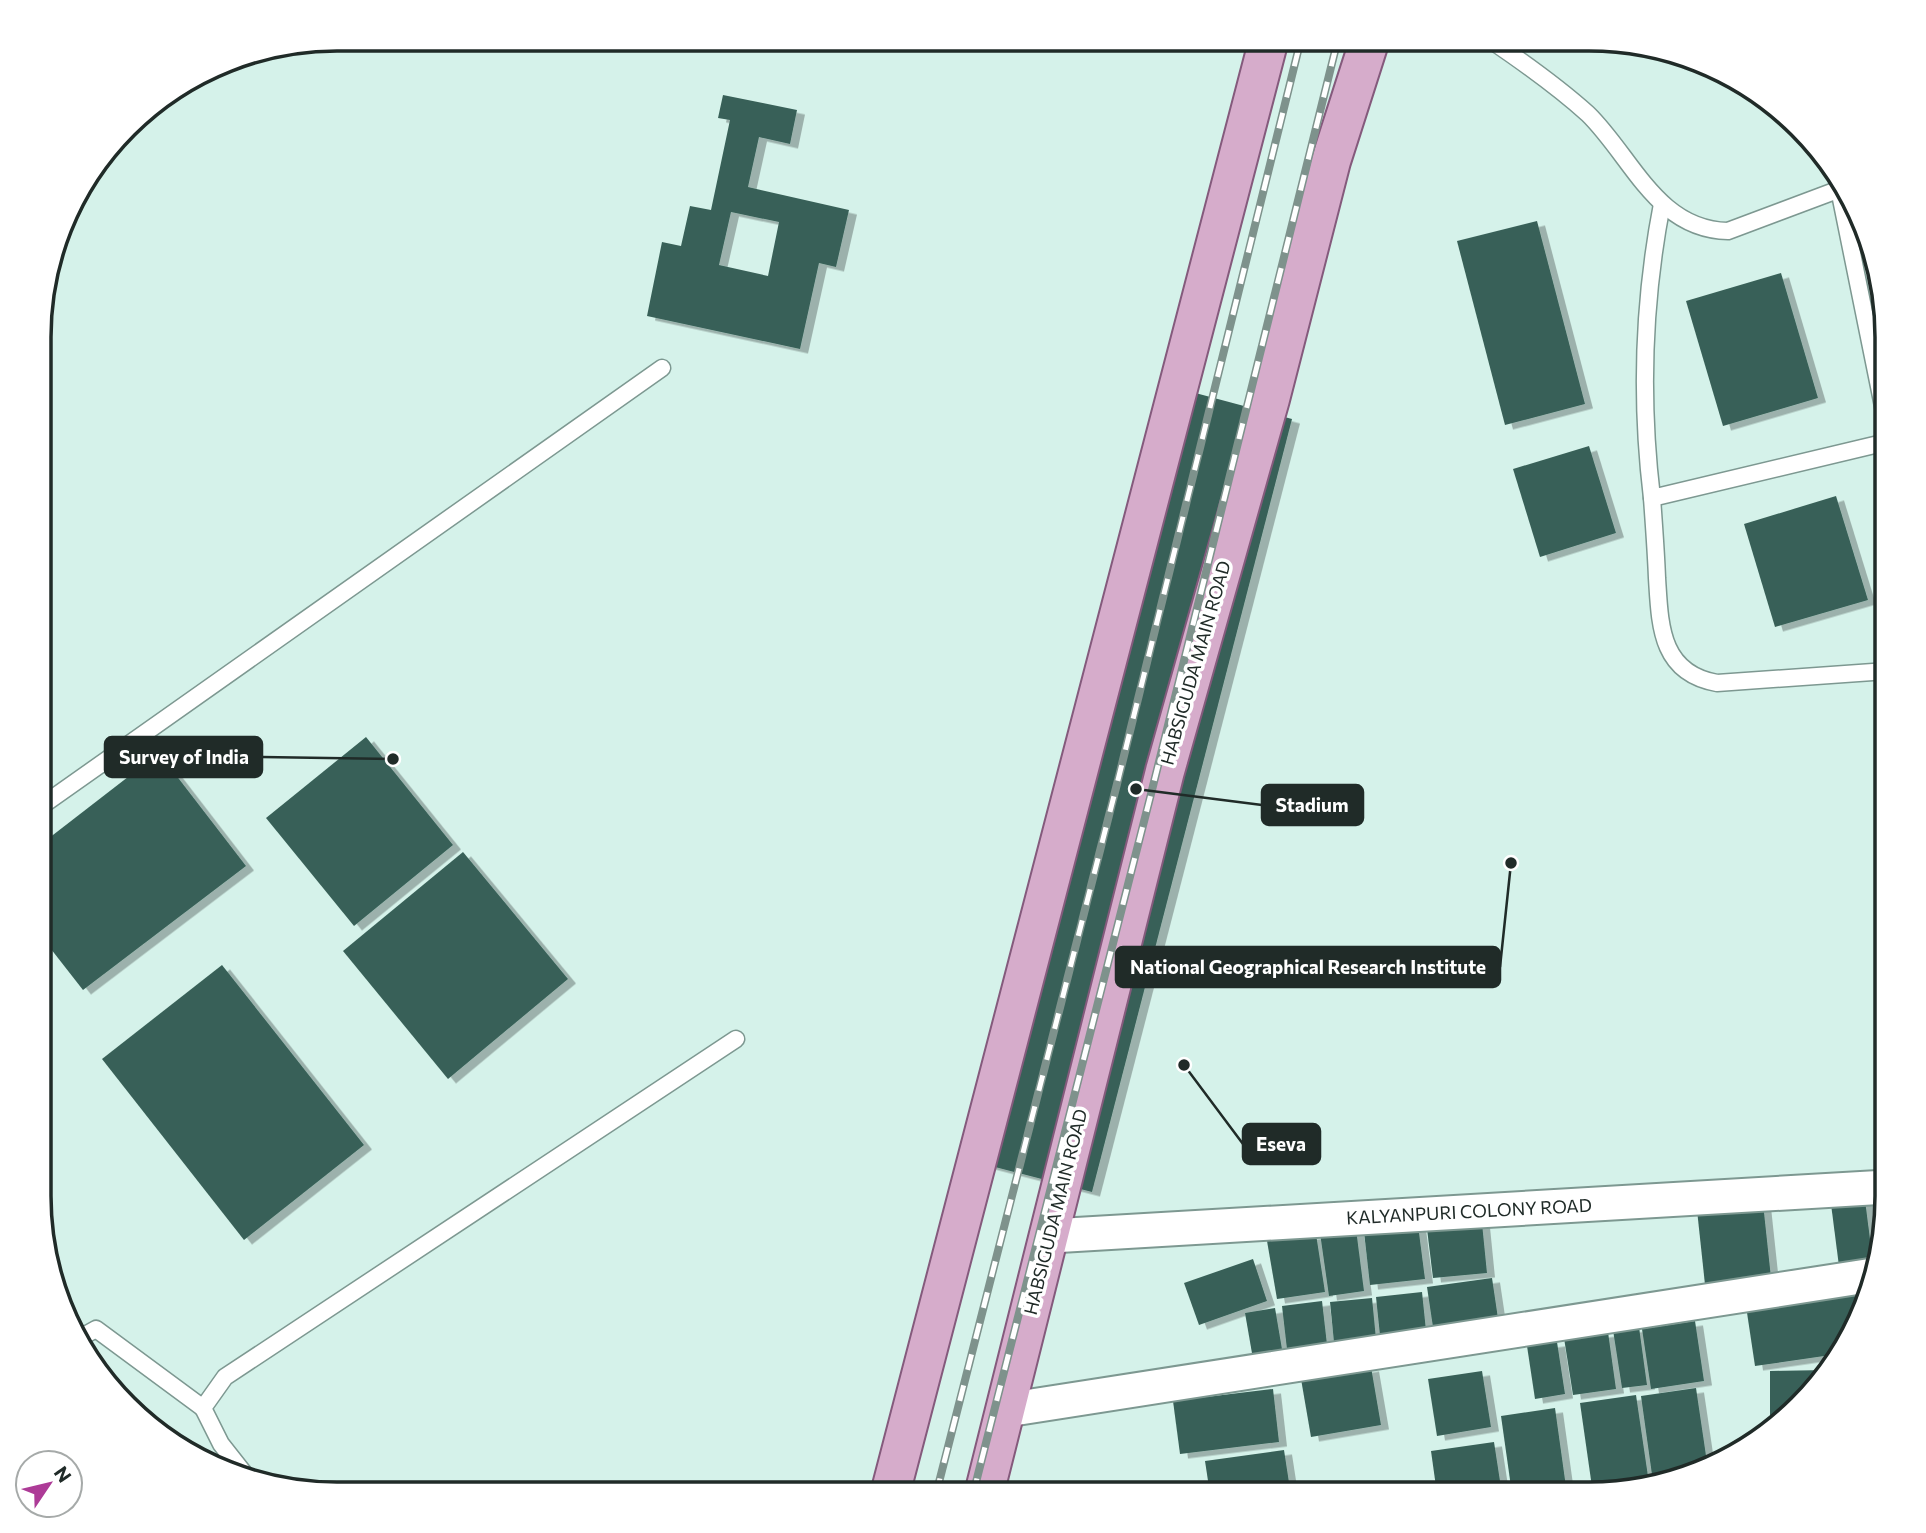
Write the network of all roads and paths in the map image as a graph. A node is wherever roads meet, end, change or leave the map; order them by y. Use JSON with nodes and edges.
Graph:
{"nodes":[{"id":1,"x":1266,"y":51,"type":"edge"},
{"id":2,"x":1366,"y":51,"type":"edge"},
{"id":3,"x":1507,"y":51,"type":"edge"},
{"id":4,"x":1835,"y":191,"type":"edge"},
{"id":5,"x":1662,"y":204,"type":"junction"},
{"id":6,"x":1843,"y":205,"type":"edge"},
{"id":7,"x":1875,"y":365,"type":"edge"},
{"id":8,"x":662,"y":368,"type":"dead end"},
{"id":9,"x":1875,"y":445,"type":"edge"},
{"id":10,"x":1653,"y":498,"type":"junction"},
{"id":11,"x":1875,"y":672,"type":"edge"},
{"id":12,"x":51,"y":799,"type":"edge"},
{"id":13,"x":736,"y":1039,"type":"dead end"},
{"id":14,"x":1875,"y":1188,"type":"edge"},
{"id":15,"x":1051,"y":1236,"type":"junction"},
{"id":16,"x":1863,"y":1277,"type":"edge"},
{"id":17,"x":86,"y":1334,"type":"edge"},
{"id":18,"x":203,"y":1408,"type":"junction"},
{"id":19,"x":1006,"y":1410,"type":"junction"},
{"id":20,"x":236,"y":1463,"type":"edge"},
{"id":21,"x":893,"y":1482,"type":"edge"},
{"id":22,"x":987,"y":1482,"type":"edge"}],
"edges":[{"from":1,"to":21,"type":"main road"},
{"from":2,"to":15,"type":"main road","name":"HABSIGUDA MAIN ROAD"},
{"from":3,"to":5,"type":"lane"},
{"from":4,"to":5,"type":"lane"},
{"from":5,"to":10,"type":"lane"},
{"from":6,"to":7,"type":"lane"},
{"from":8,"to":12,"type":"lane"},
{"from":9,"to":10,"type":"lane"},
{"from":10,"to":11,"type":"lane"},
{"from":13,"to":18,"type":"lane"},
{"from":14,"to":15,"type":"street","name":"KALYANPURI COLONY ROAD"},
{"from":15,"to":19,"type":"main road","name":"HABSIGUDA MAIN ROAD"},
{"from":16,"to":19,"type":"street"},
{"from":17,"to":18,"type":"lane"},
{"from":18,"to":20,"type":"lane"},
{"from":19,"to":22,"type":"main road","name":"HABSIGUDA MAIN ROAD"}]}
